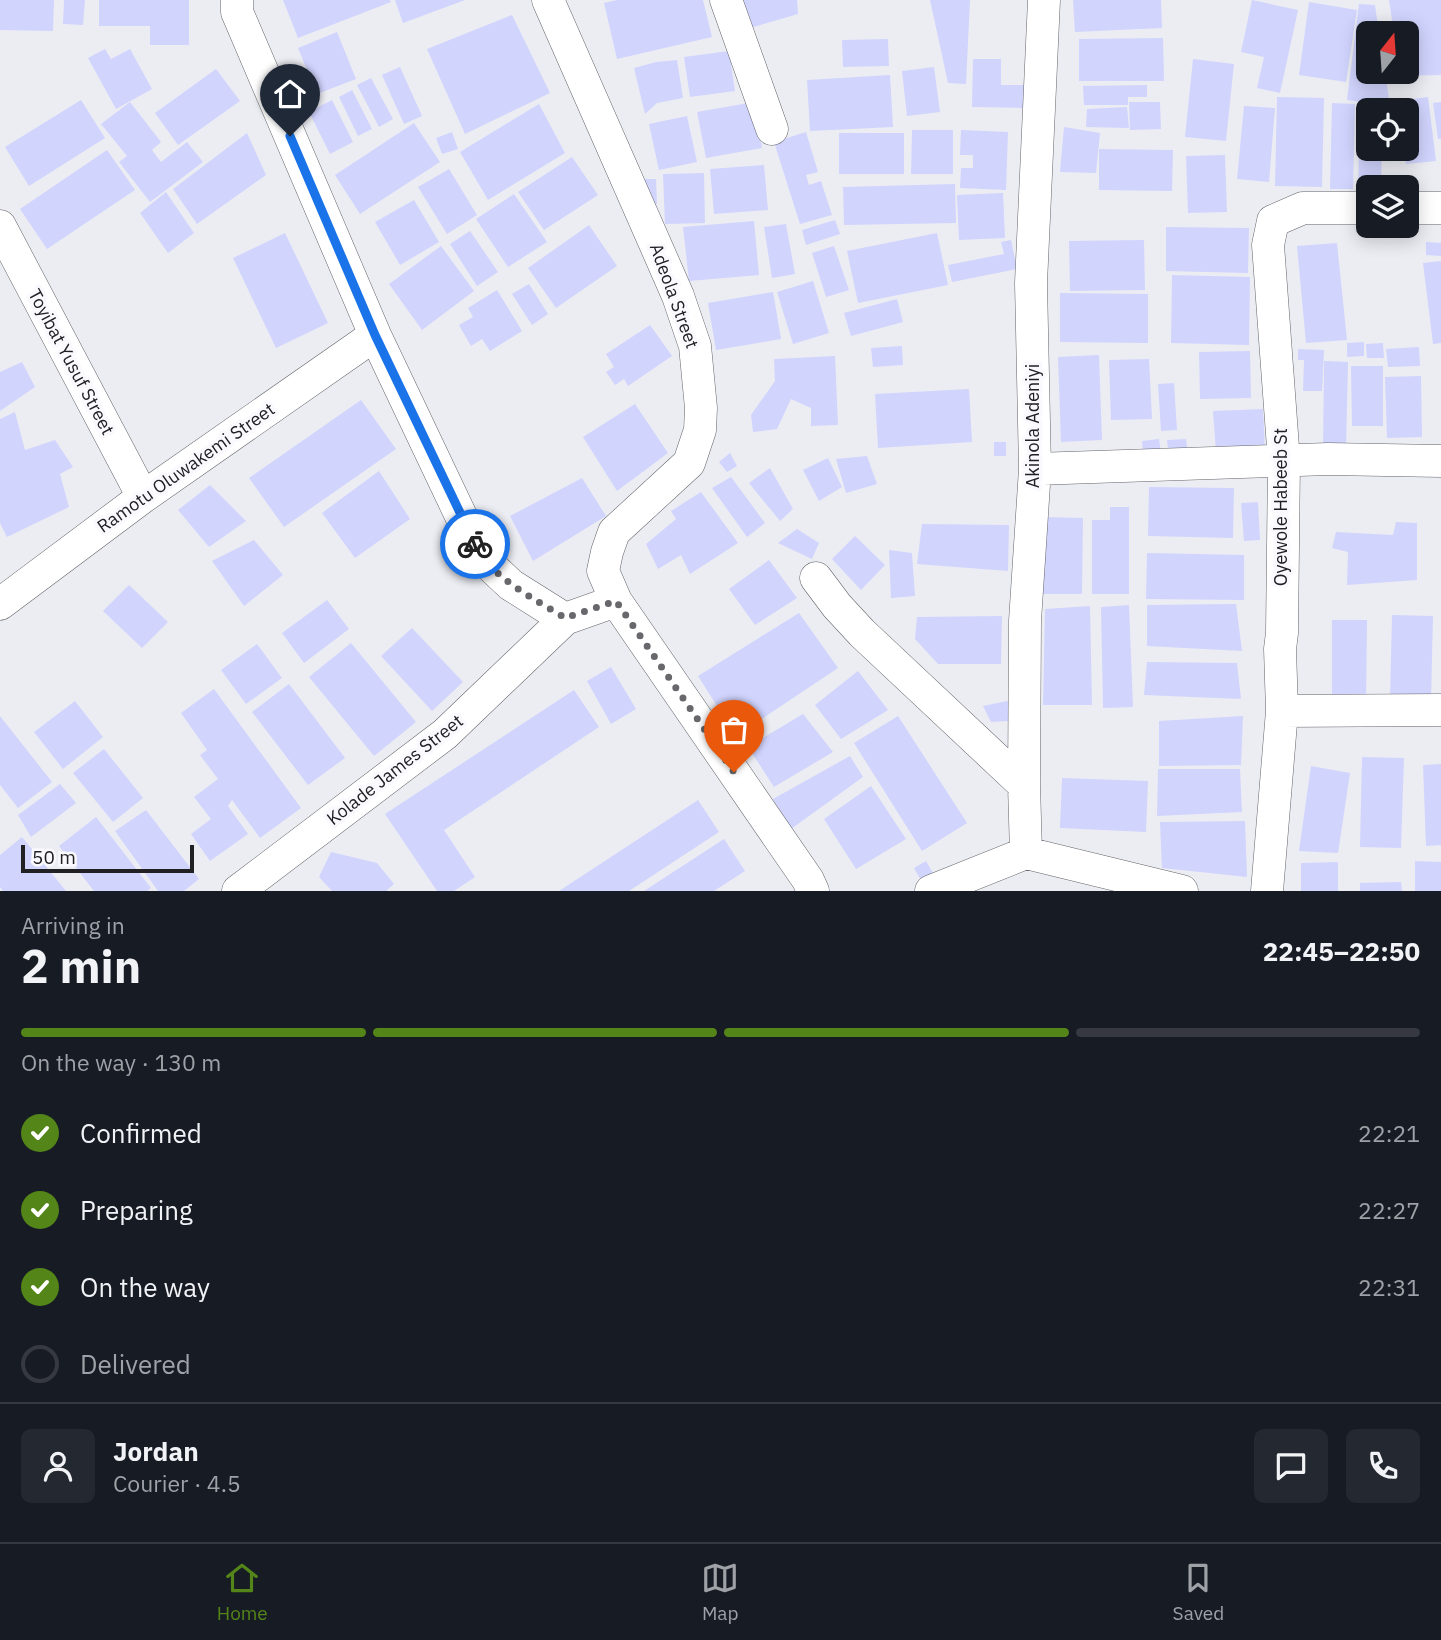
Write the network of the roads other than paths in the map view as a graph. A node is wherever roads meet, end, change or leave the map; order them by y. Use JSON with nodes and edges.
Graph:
{"nodes":[{"id":1,"x":237,"y":0,"type":"edge"},
{"id":2,"x":548,"y":0,"type":"edge"},
{"id":3,"x":726,"y":0,"type":"edge"},
{"id":4,"x":1044,"y":0,"type":"edge"},
{"id":5,"x":772,"y":129,"type":"dead end"},
{"id":6,"x":1356,"y":208,"type":"edge"},
{"id":7,"x":1419,"y":208,"type":"edge"},
{"id":8,"x":1441,"y":208,"type":"edge"},
{"id":9,"x":0,"y":226,"type":"edge"},
{"id":10,"x":375,"y":335,"type":"junction"},
{"id":11,"x":1284,"y":461,"type":"junction"},
{"id":12,"x":1441,"y":461,"type":"edge"},
{"id":13,"x":1035,"y":469,"type":"junction"},
{"id":14,"x":143,"y":497,"type":"junction"},
{"id":15,"x":816,"y":578,"type":"dead end"},
{"id":16,"x":616,"y":601,"type":"junction"},
{"id":17,"x":0,"y":604,"type":"edge"},
{"id":18,"x":565,"y":618,"type":"junction"},
{"id":19,"x":1441,"y":710,"type":"edge"},
{"id":20,"x":1282,"y":711,"type":"junction"},
{"id":21,"x":1024,"y":785,"type":"junction"},
{"id":22,"x":1026,"y":853,"type":"junction"},
{"id":23,"x":238,"y":891,"type":"edge"},
{"id":24,"x":813,"y":891,"type":"edge"},
{"id":25,"x":931,"y":891,"type":"edge"},
{"id":26,"x":1182,"y":891,"type":"edge"},
{"id":27,"x":1267,"y":891,"type":"edge"}],
"edges":[{"from":1,"to":10,"type":"street"},
{"from":2,"to":16,"type":"street","name":"Adeola Street"},
{"from":3,"to":5,"type":"street"},
{"from":4,"to":13,"type":"street","name":"Akinola Adeniyi"},
{"from":6,"to":11,"type":"street","name":"Oyewole Habeeb St"},
{"from":7,"to":8,"type":"street"},
{"from":9,"to":14,"type":"street","name":"Toyibat Yusuf Street"},
{"from":10,"to":14,"type":"street","name":"Ramotu Oluwakemi Street"},
{"from":10,"to":18,"type":"street"},
{"from":11,"to":12,"type":"street"},
{"from":11,"to":13,"type":"street"},
{"from":11,"to":20,"type":"street","name":"Oyewole Habeeb St"},
{"from":13,"to":21,"type":"street","name":"Akinola Adeniyi"},
{"from":14,"to":17,"type":"street","name":"Ramotu Oluwakemi Street"},
{"from":15,"to":21,"type":"street"},
{"from":16,"to":18,"type":"street","name":"Kolade James Street"},
{"from":16,"to":24,"type":"street","name":"Adeola Street"},
{"from":18,"to":23,"type":"street","name":"Kolade James Street"},
{"from":19,"to":20,"type":"street"},
{"from":20,"to":27,"type":"street","name":"Oyewole Habeeb St"},
{"from":21,"to":22,"type":"street","name":"Akinola Adeniyi"},
{"from":22,"to":25,"type":"street"},
{"from":22,"to":26,"type":"street"}]}
